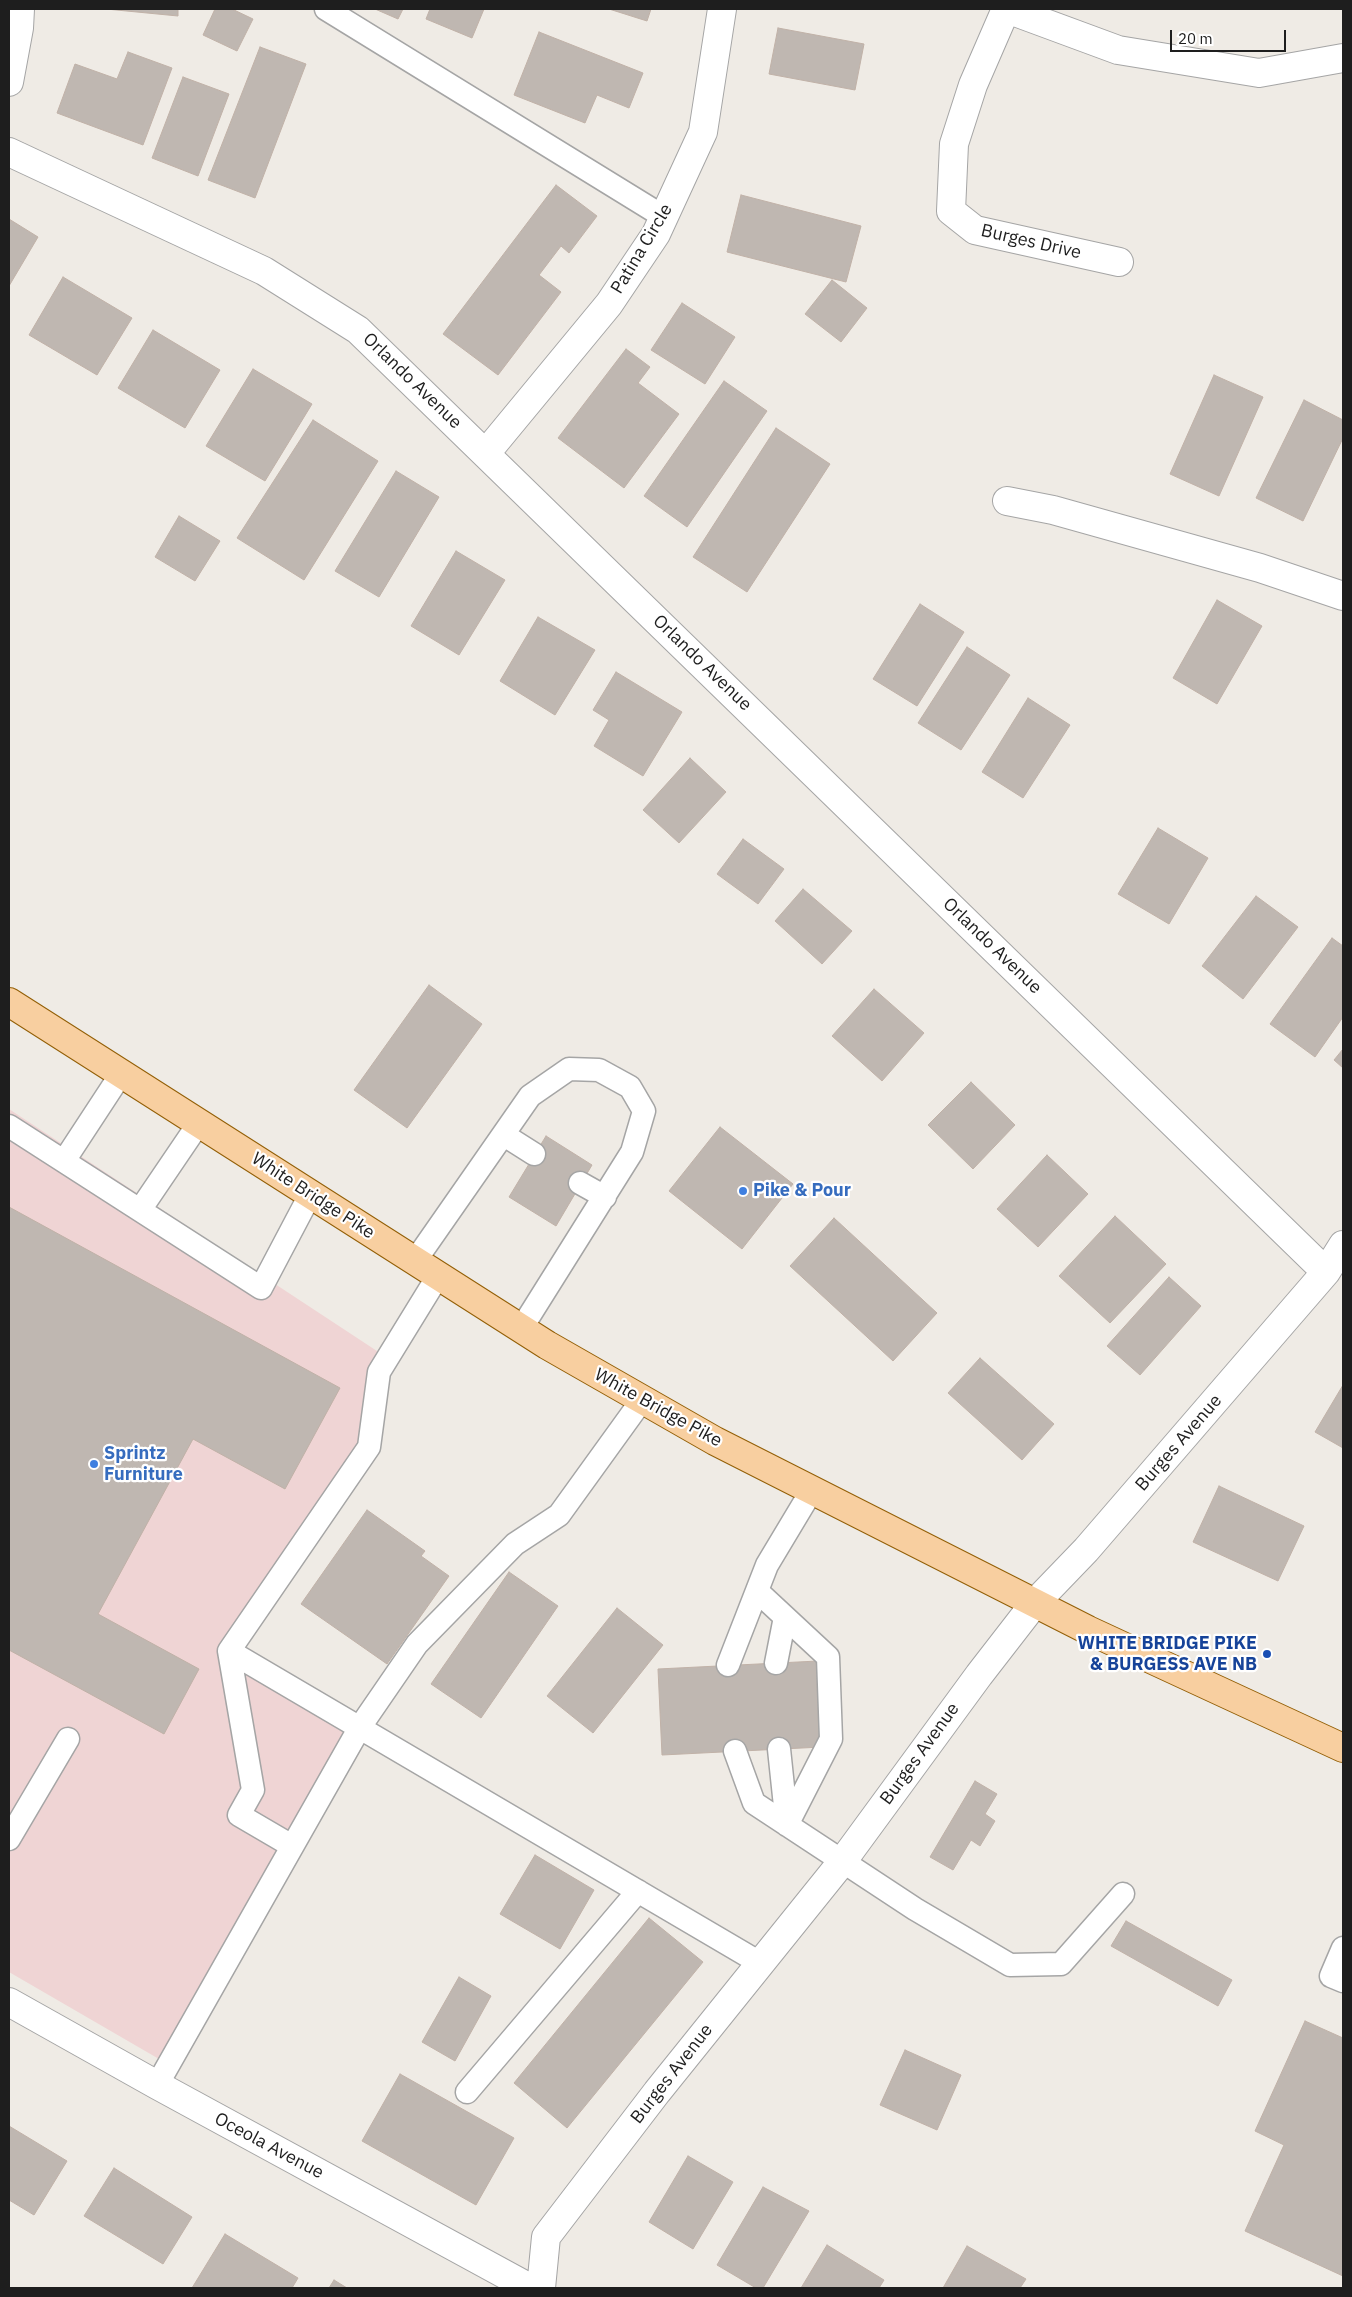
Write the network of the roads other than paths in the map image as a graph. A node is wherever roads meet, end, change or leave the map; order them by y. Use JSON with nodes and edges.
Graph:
{"nodes":[{"id":1,"x":20,"y":9,"type":"edge"},
{"id":2,"x":326,"y":9,"type":"edge"},
{"id":3,"x":722,"y":9,"type":"edge"},
{"id":4,"x":1007,"y":9,"type":"edge"},
{"id":5,"x":1343,"y":58,"type":"edge"},
{"id":6,"x":9,"y":82,"type":"edge"},
{"id":7,"x":9,"y":152,"type":"edge"},
{"id":8,"x":664,"y":217,"type":"junction"},
{"id":9,"x":1119,"y":262,"type":"dead end"},
{"id":10,"x":486,"y":453,"type":"junction"},
{"id":11,"x":1007,"y":501,"type":"dead end"},
{"id":12,"x":1343,"y":596,"type":"edge"},
{"id":13,"x":9,"y":1002,"type":"edge"},
{"id":14,"x":121,"y":1074,"type":"junction"},
{"id":15,"x":198,"y":1123,"type":"junction"},
{"id":16,"x":9,"y":1126,"type":"edge"},
{"id":17,"x":504,"y":1135,"type":"junction"},
{"id":18,"x":534,"y":1154,"type":"dead end"},
{"id":19,"x":64,"y":1161,"type":"junction"},
{"id":20,"x":580,"y":1183,"type":"dead end"},
{"id":21,"x":310,"y":1195,"type":"junction"},
{"id":22,"x":605,"y":1197,"type":"junction"},
{"id":23,"x":140,"y":1210,"type":"junction"},
{"id":24,"x":1343,"y":1245,"type":"edge"},
{"id":25,"x":415,"y":1261,"type":"junction"},
{"id":26,"x":1326,"y":1272,"type":"junction"},
{"id":27,"x":438,"y":1276,"type":"junction"},
{"id":28,"x":521,"y":1329,"type":"junction"},
{"id":29,"x":642,"y":1400,"type":"junction"},
{"id":30,"x":812,"y":1490,"type":"junction"},
{"id":31,"x":757,"y":1591,"type":"junction"},
{"id":32,"x":1034,"y":1604,"type":"junction"},
{"id":33,"x":785,"y":1617,"type":"junction"},
{"id":34,"x":229,"y":1650,"type":"junction"},
{"id":35,"x":776,"y":1663,"type":"dead end"},
{"id":36,"x":728,"y":1665,"type":"dead end"},
{"id":37,"x":360,"y":1727,"type":"junction"},
{"id":38,"x":68,"y":1739,"type":"dead end"},
{"id":39,"x":1343,"y":1748,"type":"edge"},
{"id":40,"x":779,"y":1749,"type":"dead end"},
{"id":41,"x":735,"y":1751,"type":"dead end"},
{"id":42,"x":787,"y":1825,"type":"junction"},
{"id":43,"x":9,"y":1839,"type":"edge"},
{"id":44,"x":292,"y":1846,"type":"junction"},
{"id":45,"x":842,"y":1862,"type":"junction"},
{"id":46,"x":638,"y":1891,"type":"junction"},
{"id":47,"x":1123,"y":1894,"type":"dead end"},
{"id":48,"x":1343,"y":1948,"type":"edge"},
{"id":49,"x":760,"y":1963,"type":"junction"},
{"id":50,"x":1343,"y":1981,"type":"edge"},
{"id":51,"x":9,"y":2002,"type":"edge"},
{"id":52,"x":157,"y":2085,"type":"junction"},
{"id":53,"x":467,"y":2092,"type":"dead end"},
{"id":54,"x":530,"y":2288,"type":"edge"},
{"id":55,"x":541,"y":2288,"type":"edge"}],
"edges":[{"from":1,"to":6,"type":"street"},
{"from":2,"to":8,"type":"lane"},
{"from":3,"to":8,"type":"street","name":"Patina Circle"},
{"from":4,"to":5,"type":"street","name":"Burges Drive"},
{"from":4,"to":9,"type":"street","name":"Burges Drive"},
{"from":7,"to":10,"type":"street","name":"Orlando Avenue"},
{"from":8,"to":10,"type":"street","name":"Patina Circle"},
{"from":10,"to":26,"type":"street","name":"Orlando Avenue"},
{"from":11,"to":12,"type":"street"},
{"from":13,"to":14,"type":"main road","name":"White Bridge Pike"},
{"from":14,"to":15,"type":"main road","name":"White Bridge Pike"},
{"from":14,"to":19,"type":"lane"},
{"from":15,"to":21,"type":"main road","name":"White Bridge Pike"},
{"from":15,"to":23,"type":"lane"},
{"from":16,"to":19,"type":"lane"},
{"from":17,"to":18,"type":"lane"},
{"from":17,"to":22,"type":"lane"},
{"from":17,"to":25,"type":"lane"},
{"from":19,"to":23,"type":"lane"},
{"from":20,"to":22,"type":"lane"},
{"from":21,"to":23,"type":"lane"},
{"from":21,"to":25,"type":"main road","name":"White Bridge Pike"},
{"from":22,"to":28,"type":"lane"},
{"from":24,"to":26,"type":"street","name":"Burges Avenue"},
{"from":25,"to":27,"type":"main road","name":"White Bridge Pike"},
{"from":26,"to":32,"type":"street","name":"Burges Avenue"},
{"from":27,"to":28,"type":"main road","name":"White Bridge Pike"},
{"from":27,"to":34,"type":"lane"},
{"from":28,"to":29,"type":"main road","name":"White Bridge Pike"},
{"from":29,"to":30,"type":"main road","name":"White Bridge Pike"},
{"from":29,"to":37,"type":"lane"},
{"from":30,"to":31,"type":"lane"},
{"from":30,"to":32,"type":"main road","name":"White Bridge Pike"},
{"from":31,"to":33,"type":"lane"},
{"from":31,"to":36,"type":"lane"},
{"from":32,"to":39,"type":"main road","name":"White Bridge Pike"},
{"from":32,"to":45,"type":"street","name":"Burges Avenue"},
{"from":33,"to":35,"type":"lane"},
{"from":33,"to":42,"type":"lane"},
{"from":34,"to":37,"type":"lane"},
{"from":34,"to":44,"type":"lane"},
{"from":37,"to":44,"type":"lane"},
{"from":37,"to":46,"type":"lane"},
{"from":38,"to":43,"type":"lane"},
{"from":40,"to":42,"type":"lane"},
{"from":41,"to":42,"type":"lane"},
{"from":42,"to":45,"type":"lane"},
{"from":44,"to":52,"type":"lane"},
{"from":45,"to":47,"type":"lane"},
{"from":45,"to":49,"type":"street","name":"Burges Avenue"},
{"from":46,"to":49,"type":"lane"},
{"from":46,"to":53,"type":"lane"},
{"from":48,"to":50,"type":"lane"},
{"from":49,"to":55,"type":"street","name":"Burges Avenue"},
{"from":51,"to":52,"type":"street","name":"Oceola Avenue"},
{"from":52,"to":54,"type":"street","name":"Oceola Avenue"}]}
